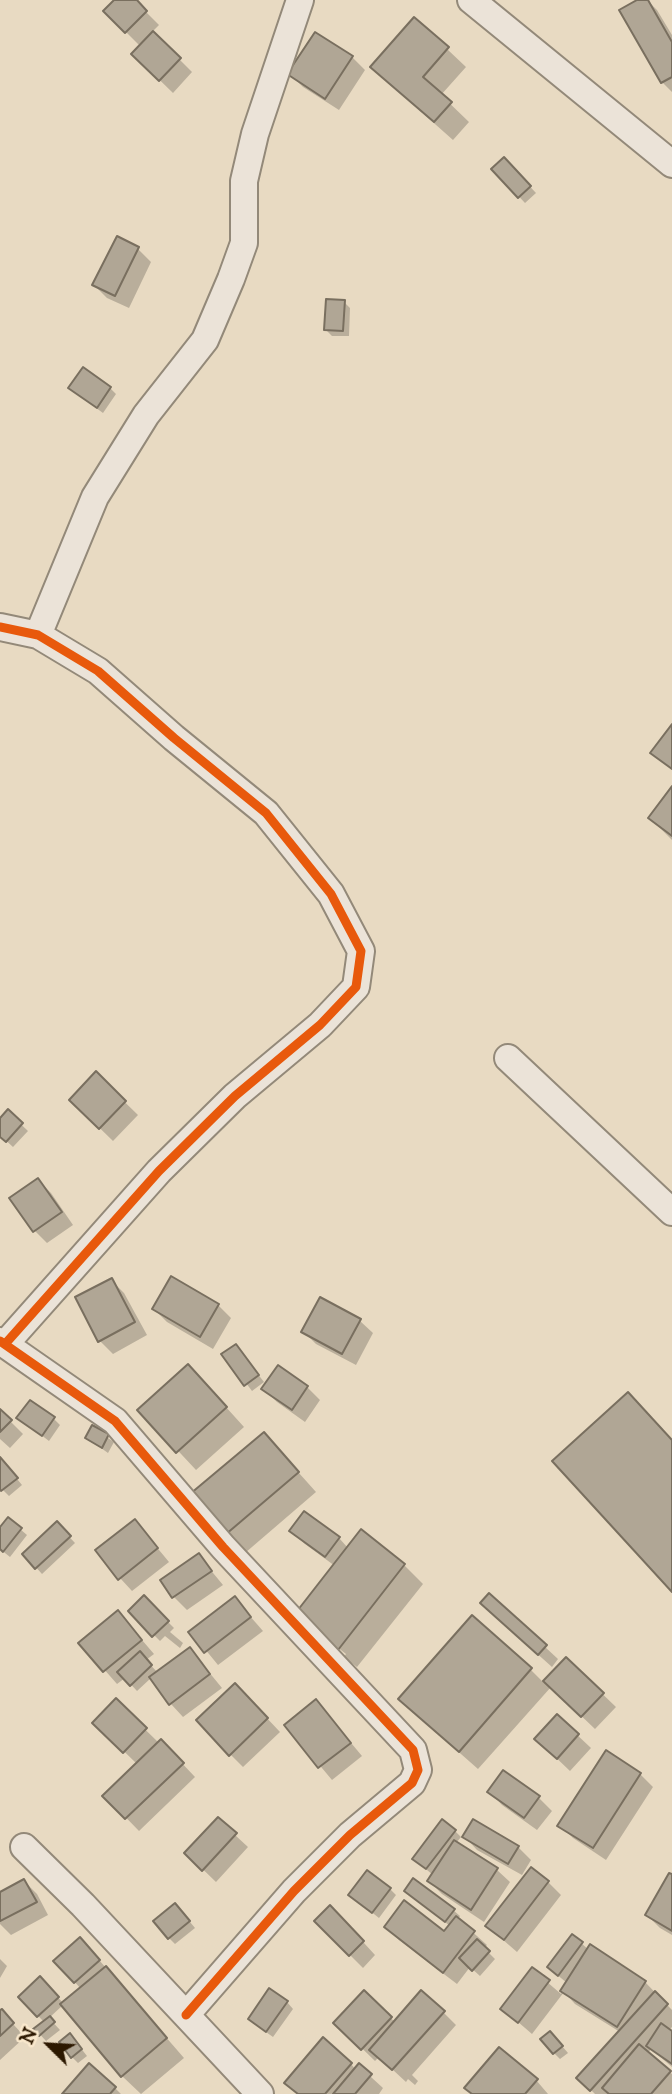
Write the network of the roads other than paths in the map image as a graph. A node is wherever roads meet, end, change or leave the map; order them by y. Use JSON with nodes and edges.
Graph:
{"nodes":[{"id":1,"x":300,"y":0,"type":"edge"},
{"id":2,"x":471,"y":0,"type":"edge"},
{"id":3,"x":672,"y":163,"type":"edge"},
{"id":4,"x":0,"y":627,"type":"edge"},
{"id":5,"x":38,"y":635,"type":"junction"},
{"id":6,"x":508,"y":1058,"type":"dead end"},
{"id":7,"x":672,"y":1212,"type":"edge"},
{"id":8,"x":3,"y":1342,"type":"edge"},
{"id":9,"x":24,"y":1847,"type":"dead end"},
{"id":10,"x":186,"y":2015,"type":"junction"},
{"id":11,"x":260,"y":2094,"type":"edge"}],
"edges":[{"from":1,"to":5,"type":"street"},
{"from":2,"to":3,"type":"street"},
{"from":4,"to":5,"type":"street"},
{"from":5,"to":8,"type":"street"},
{"from":6,"to":7,"type":"street"},
{"from":8,"to":10,"type":"street"},
{"from":9,"to":10,"type":"street"},
{"from":10,"to":11,"type":"street"}]}
